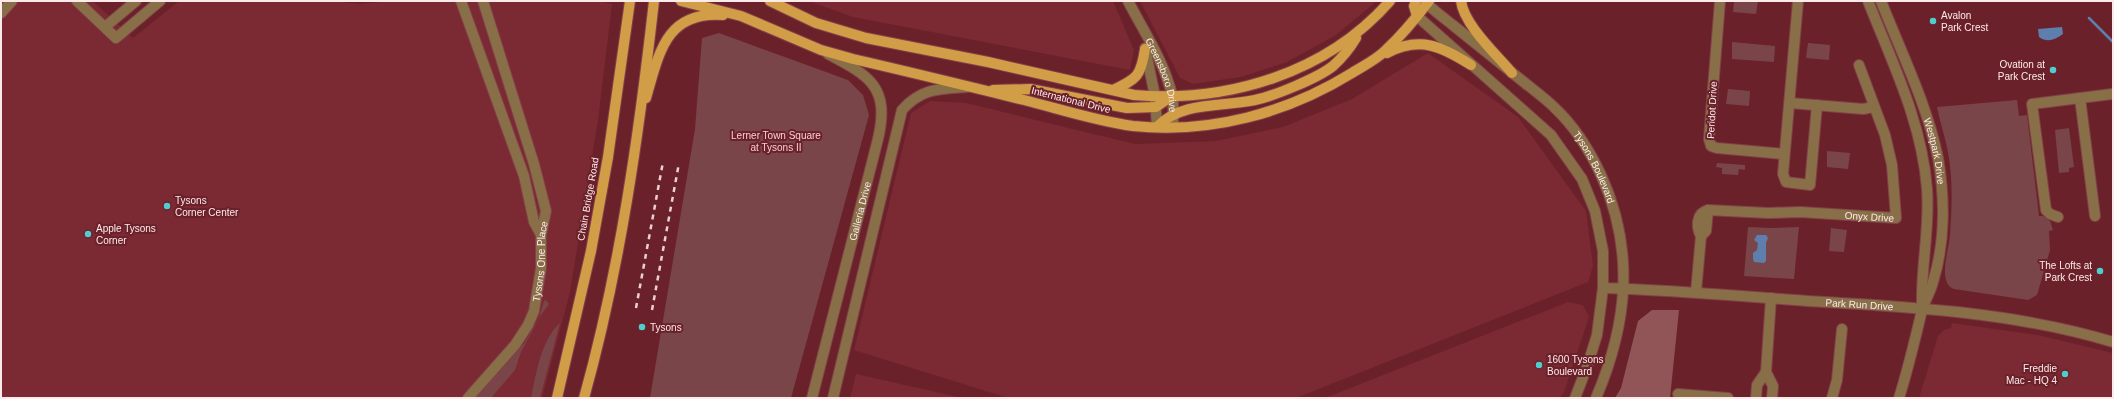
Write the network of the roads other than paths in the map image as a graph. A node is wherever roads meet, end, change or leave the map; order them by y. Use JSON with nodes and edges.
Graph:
{"nodes":[{"id":1,"x":12,"y":1,"type":"edge"},
{"id":2,"x":77,"y":1,"type":"edge"},
{"id":3,"x":136,"y":1,"type":"edge"},
{"id":4,"x":160,"y":1,"type":"edge"},
{"id":5,"x":461,"y":1,"type":"edge"},
{"id":6,"x":483,"y":1,"type":"edge"},
{"id":7,"x":630,"y":1,"type":"edge"},
{"id":8,"x":654,"y":1,"type":"edge"},
{"id":9,"x":681,"y":1,"type":"edge"},
{"id":10,"x":770,"y":1,"type":"edge"},
{"id":11,"x":1128,"y":1,"type":"edge"},
{"id":12,"x":1390,"y":1,"type":"edge"},
{"id":13,"x":1416,"y":1,"type":"edge"},
{"id":14,"x":1461,"y":1,"type":"edge"},
{"id":15,"x":1720,"y":1,"type":"edge"},
{"id":16,"x":1798,"y":1,"type":"edge"},
{"id":17,"x":1868,"y":1,"type":"edge"},
{"id":18,"x":1881,"y":1,"type":"edge"},
{"id":19,"x":1427,"y":2,"type":"edge"},
{"id":20,"x":1,"y":13,"type":"edge"},
{"id":21,"x":742,"y":16,"type":"junction"},
{"id":22,"x":1417,"y":16,"type":"junction"},
{"id":23,"x":1141,"y":26,"type":"junction"},
{"id":24,"x":105,"y":27,"type":"junction"},
{"id":25,"x":1361,"y":30,"type":"junction"},
{"id":26,"x":1145,"y":49,"type":"junction"},
{"id":27,"x":821,"y":50,"type":"junction"},
{"id":28,"x":1374,"y":59,"type":"junction"},
{"id":29,"x":1471,"y":65,"type":"junction"},
{"id":30,"x":1859,"y":65,"type":"dead end"},
{"id":31,"x":1512,"y":73,"type":"junction"},
{"id":32,"x":971,"y":87,"type":"junction"},
{"id":33,"x":1113,"y":90,"type":"junction"},
{"id":34,"x":985,"y":91,"type":"junction"},
{"id":35,"x":2112,"y":94,"type":"edge"},
{"id":36,"x":1172,"y":96,"type":"junction"},
{"id":37,"x":2080,"y":98,"type":"junction"},
{"id":38,"x":1155,"y":102,"type":"junction"},
{"id":39,"x":1790,"y":103,"type":"junction"},
{"id":40,"x":1817,"y":105,"type":"junction"},
{"id":41,"x":1874,"y":107,"type":"junction"},
{"id":42,"x":1173,"y":114,"type":"junction"},
{"id":43,"x":637,"y":127,"type":"junction"},
{"id":44,"x":1157,"y":127,"type":"junction"},
{"id":45,"x":1174,"y":127,"type":"junction"},
{"id":46,"x":1784,"y":154,"type":"junction"},
{"id":47,"x":2095,"y":216,"type":"dead end"},
{"id":48,"x":2058,"y":217,"type":"dead end"},
{"id":49,"x":541,"y":235,"type":"junction"},
{"id":50,"x":1603,"y":288,"type":"junction"},
{"id":51,"x":1624,"y":288,"type":"junction"},
{"id":52,"x":1696,"y":292,"type":"junction"},
{"id":53,"x":1771,"y":298,"type":"junction"},
{"id":54,"x":1923,"y":308,"type":"junction"},
{"id":55,"x":1842,"y":329,"type":"dead end"},
{"id":56,"x":2113,"y":342,"type":"edge"},
{"id":57,"x":1766,"y":372,"type":"junction"},
{"id":58,"x":1678,"y":394,"type":"dead end"},
{"id":59,"x":468,"y":398,"type":"edge"},
{"id":60,"x":557,"y":398,"type":"edge"},
{"id":61,"x":586,"y":398,"type":"edge"},
{"id":62,"x":812,"y":398,"type":"edge"},
{"id":63,"x":833,"y":398,"type":"edge"},
{"id":64,"x":1575,"y":398,"type":"edge"},
{"id":65,"x":1596,"y":398,"type":"edge"},
{"id":66,"x":1728,"y":398,"type":"edge"},
{"id":67,"x":1756,"y":398,"type":"edge"},
{"id":68,"x":1772,"y":398,"type":"edge"},
{"id":69,"x":1832,"y":398,"type":"edge"},
{"id":70,"x":1899,"y":398,"type":"edge"}],
"edges":[{"from":1,"to":20,"type":"street"},
{"from":2,"to":24,"type":"street"},
{"from":3,"to":24,"type":"street"},
{"from":4,"to":24,"type":"street"},
{"from":5,"to":49,"type":"street"},
{"from":6,"to":49,"type":"street","name":"Tysons One Place"},
{"from":7,"to":60,"type":"main road","name":"Chain Bridge Road"},
{"from":8,"to":43,"type":"main road"},
{"from":9,"to":21,"type":"main road","name":"International Drive"},
{"from":10,"to":33,"type":"main road","name":"International Drive"},
{"from":11,"to":23,"type":"street","name":"Greensboro Drive"},
{"from":12,"to":25,"type":"main road","name":"International Drive"},
{"from":13,"to":22,"type":"main road"},
{"from":14,"to":31,"type":"main road"},
{"from":15,"to":46,"type":"street","name":"Peridot Drive"},
{"from":16,"to":39,"type":"street"},
{"from":17,"to":54,"type":"street","name":"Westpark Drive"},
{"from":18,"to":54,"type":"street","name":"Westpark Drive"},
{"from":19,"to":22,"type":"main road","name":"International Drive"},
{"from":19,"to":31,"type":"street","name":"Tysons Boulevard"},
{"from":21,"to":27,"type":"main road","name":"International Drive"},
{"from":21,"to":43,"type":"main road"},
{"from":22,"to":28,"type":"main road","name":"International Drive"},
{"from":22,"to":29,"type":"street","name":"Tysons Boulevard"},
{"from":23,"to":26,"type":"street","name":"Greensboro Drive"},
{"from":23,"to":36,"type":"street","name":"Greensboro Drive"},
{"from":25,"to":36,"type":"main road","name":"International Drive"},
{"from":25,"to":42,"type":"main road"},
{"from":26,"to":33,"type":"main road"},
{"from":26,"to":38,"type":"street","name":"Greensboro Drive"},
{"from":27,"to":32,"type":"main road","name":"International Drive"},
{"from":27,"to":62,"type":"street","name":"Galleria Drive"},
{"from":28,"to":29,"type":"main road"},
{"from":28,"to":45,"type":"main road","name":"International Drive"},
{"from":29,"to":50,"type":"street","name":"Tysons Boulevard"},
{"from":30,"to":41,"type":"street","name":"Onyx Drive"},
{"from":31,"to":51,"type":"street","name":"Tysons Boulevard"},
{"from":32,"to":34,"type":"main road","name":"International Drive"},
{"from":32,"to":63,"type":"street","name":"Galleria Drive"},
{"from":33,"to":38,"type":"main road","name":"International Drive"},
{"from":34,"to":38,"type":"main road"},
{"from":34,"to":44,"type":"main road","name":"International Drive"},
{"from":35,"to":37,"type":"street"},
{"from":36,"to":38,"type":"main road","name":"International Drive"},
{"from":36,"to":42,"type":"street","name":"Greensboro Drive"},
{"from":37,"to":47,"type":"street"},
{"from":37,"to":48,"type":"street"},
{"from":38,"to":44,"type":"street","name":"Greensboro Drive"},
{"from":39,"to":40,"type":"street"},
{"from":39,"to":46,"type":"street"},
{"from":40,"to":41,"type":"street"},
{"from":40,"to":46,"type":"street"},
{"from":41,"to":52,"type":"street","name":"Onyx Drive"},
{"from":42,"to":44,"type":"main road"},
{"from":42,"to":45,"type":"street","name":"Greensboro Drive"},
{"from":43,"to":61,"type":"main road"},
{"from":44,"to":45,"type":"main road","name":"International Drive"},
{"from":49,"to":59,"type":"street","name":"Tysons One Place"},
{"from":50,"to":51,"type":"street","name":"Park Run Drive"},
{"from":50,"to":64,"type":"street","name":"Tysons Boulevard"},
{"from":51,"to":52,"type":"street","name":"Park Run Drive"},
{"from":51,"to":65,"type":"street","name":"Tysons Boulevard"},
{"from":52,"to":53,"type":"street","name":"Park Run Drive"},
{"from":53,"to":54,"type":"street","name":"Park Run Drive"},
{"from":53,"to":57,"type":"street"},
{"from":54,"to":56,"type":"street","name":"Park Run Drive"},
{"from":54,"to":70,"type":"street","name":"Westpark Drive"},
{"from":55,"to":69,"type":"street"},
{"from":57,"to":67,"type":"street"},
{"from":57,"to":68,"type":"street"},
{"from":58,"to":66,"type":"street"}]}
